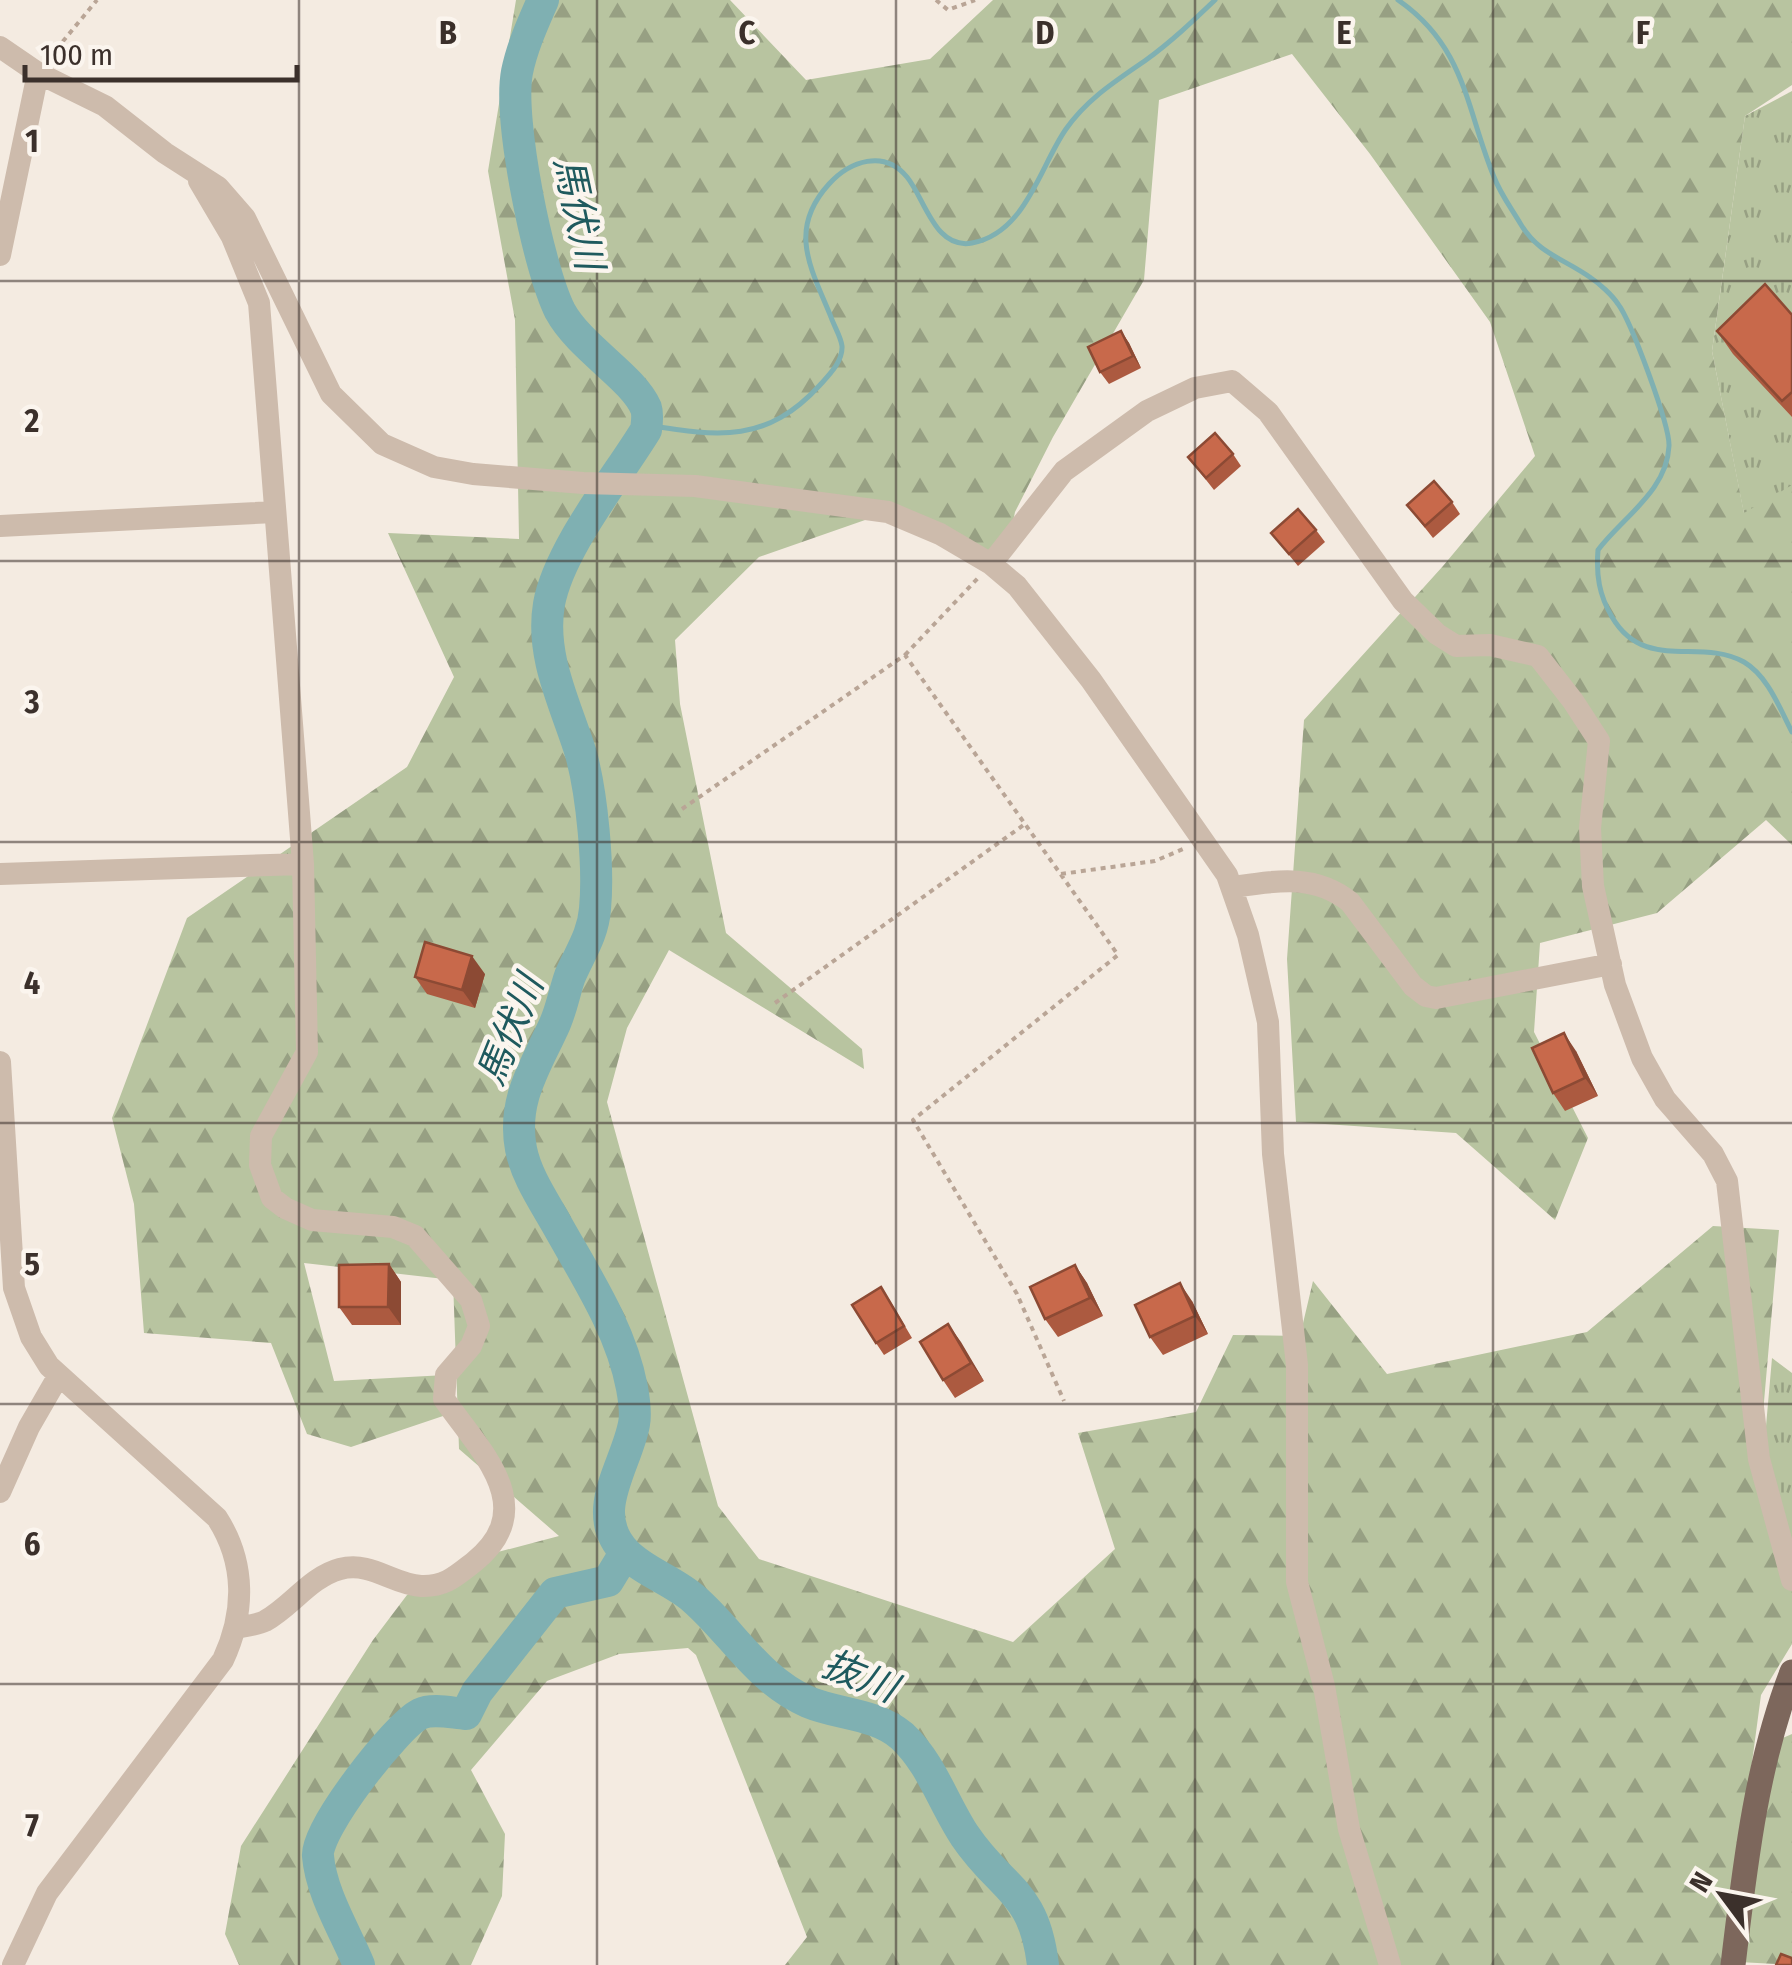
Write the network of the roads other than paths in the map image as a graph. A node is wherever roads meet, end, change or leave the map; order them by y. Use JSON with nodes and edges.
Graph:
{"nodes":[{"id":1,"x":0,"y":47,"type":"edge"},
{"id":2,"x":38,"y":73,"type":"junction"},
{"id":3,"x":193,"y":170,"type":"junction"},
{"id":4,"x":0,"y":255,"type":"edge"},
{"id":5,"x":276,"y":512,"type":"junction"},
{"id":6,"x":0,"y":526,"type":"edge"},
{"id":7,"x":991,"y":564,"type":"junction"},
{"id":8,"x":303,"y":864,"type":"junction"},
{"id":9,"x":0,"y":874,"type":"edge"},
{"id":10,"x":1232,"y":886,"type":"junction"},
{"id":11,"x":1611,"y":964,"type":"junction"},
{"id":12,"x":0,"y":1062,"type":"edge"},
{"id":13,"x":59,"y":1375,"type":"junction"},
{"id":14,"x":0,"y":1492,"type":"edge"},
{"id":15,"x":1792,"y":1580,"type":"edge"},
{"id":16,"x":235,"y":1628,"type":"junction"},
{"id":17,"x":1792,"y":1672,"type":"edge"},
{"id":18,"x":1782,"y":1731,"type":"edge"},
{"id":19,"x":12,"y":1965,"type":"edge"},
{"id":20,"x":1390,"y":1965,"type":"edge"},
{"id":21,"x":1732,"y":1965,"type":"edge"}],
"edges":[{"from":1,"to":2,"type":"street"},
{"from":2,"to":3,"type":"street"},
{"from":2,"to":4,"type":"street"},
{"from":3,"to":5,"type":"street"},
{"from":3,"to":7,"type":"street"},
{"from":5,"to":6,"type":"street"},
{"from":5,"to":8,"type":"street"},
{"from":7,"to":10,"type":"street"},
{"from":7,"to":11,"type":"street"},
{"from":8,"to":9,"type":"street"},
{"from":8,"to":16,"type":"street"},
{"from":10,"to":11,"type":"street"},
{"from":10,"to":20,"type":"street"},
{"from":11,"to":15,"type":"street"},
{"from":12,"to":13,"type":"street"},
{"from":13,"to":14,"type":"street"},
{"from":13,"to":16,"type":"street"},
{"from":16,"to":19,"type":"street"},
{"from":17,"to":18,"type":"main road"},
{"from":18,"to":21,"type":"main road"}]}
